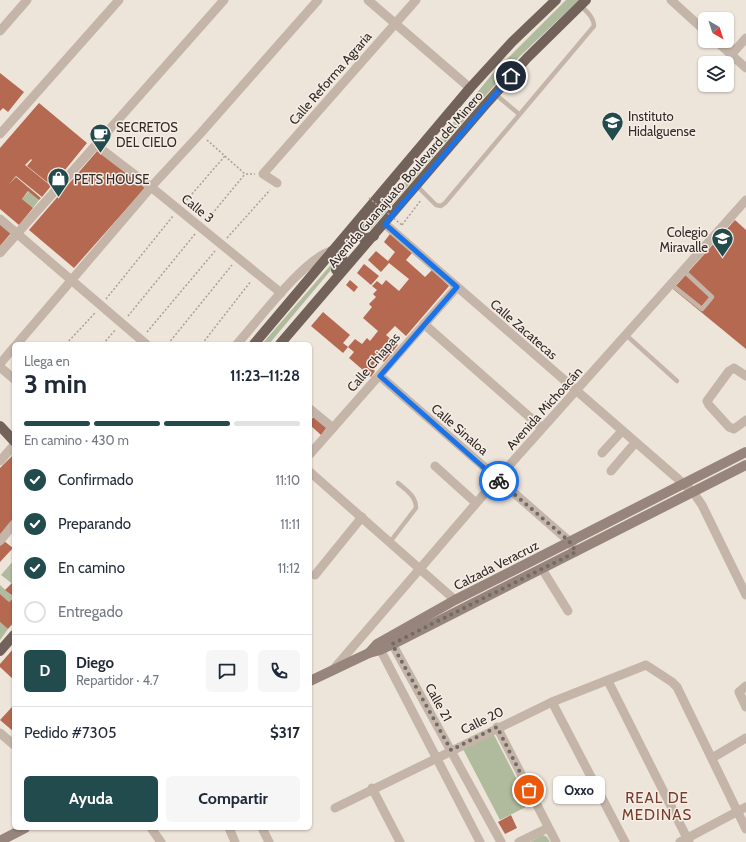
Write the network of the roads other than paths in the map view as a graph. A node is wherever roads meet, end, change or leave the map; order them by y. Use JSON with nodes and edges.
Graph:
{"nodes":[{"id":1,"x":27,"y":0,"type":"edge"},
{"id":2,"x":119,"y":0,"type":"edge"},
{"id":3,"x":224,"y":0,"type":"edge"},
{"id":4,"x":318,"y":0,"type":"edge"},
{"id":5,"x":368,"y":0,"type":"edge"},
{"id":6,"x":416,"y":0,"type":"edge"},
{"id":7,"x":556,"y":0,"type":"edge"},
{"id":8,"x":671,"y":0,"type":"edge"},
{"id":9,"x":583,"y":2,"type":"edge"},
{"id":10,"x":395,"y":24,"type":"junction"},
{"id":11,"x":698,"y":25,"type":"edge"},
{"id":12,"x":0,"y":31,"type":"edge"},
{"id":13,"x":746,"y":38,"type":"edge"},
{"id":14,"x":724,"y":48,"type":"edge"},
{"id":15,"x":731,"y":55,"type":"junction"},
{"id":16,"x":746,"y":68,"type":"edge"},
{"id":17,"x":470,"y":88,"type":"junction"},
{"id":18,"x":495,"y":94,"type":"junction"},
{"id":19,"x":519,"y":114,"type":"junction"},
{"id":20,"x":435,"y":130,"type":"junction"},
{"id":21,"x":0,"y":134,"type":"edge"},
{"id":22,"x":96,"y":145,"type":"junction"},
{"id":23,"x":277,"y":183,"type":"road end"},
{"id":24,"x":417,"y":186,"type":"junction"},
{"id":25,"x":151,"y":187,"type":"junction"},
{"id":26,"x":746,"y":200,"type":"edge"},
{"id":27,"x":0,"y":219,"type":"edge"},
{"id":28,"x":385,"y":224,"type":"junction"},
{"id":29,"x":17,"y":234,"type":"junction"},
{"id":30,"x":374,"y":236,"type":"junction"},
{"id":31,"x":332,"y":251,"type":"junction"},
{"id":32,"x":0,"y":253,"type":"edge"},
{"id":33,"x":684,"y":271,"type":"junction"},
{"id":34,"x":72,"y":280,"type":"junction"},
{"id":35,"x":672,"y":285,"type":"junction"},
{"id":36,"x":457,"y":287,"type":"junction"},
{"id":37,"x":282,"y":293,"type":"junction"},
{"id":38,"x":424,"y":324,"type":"junction"},
{"id":39,"x":626,"y":335,"type":"junction"},
{"id":40,"x":19,"y":342,"type":"edge"},
{"id":41,"x":144,"y":342,"type":"edge"},
{"id":42,"x":239,"y":342,"type":"edge"},
{"id":43,"x":256,"y":342,"type":"edge"},
{"id":44,"x":280,"y":342,"type":"edge"},
{"id":45,"x":281,"y":342,"type":"edge"},
{"id":46,"x":12,"y":349,"type":"edge"},
{"id":47,"x":0,"y":364,"type":"edge"},
{"id":48,"x":0,"y":367,"type":"edge"},
{"id":49,"x":380,"y":376,"type":"junction"},
{"id":50,"x":746,"y":376,"type":"edge"},
{"id":51,"x":12,"y":378,"type":"edge"},
{"id":52,"x":677,"y":381,"type":"dead end"},
{"id":53,"x":576,"y":392,"type":"junction"},
{"id":54,"x":312,"y":411,"type":"edge"},
{"id":55,"x":746,"y":420,"type":"edge"},
{"id":56,"x":0,"y":426,"type":"edge"},
{"id":57,"x":332,"y":428,"type":"junction"},
{"id":58,"x":542,"y":428,"type":"junction"},
{"id":59,"x":622,"y":431,"type":"junction"},
{"id":60,"x":12,"y":439,"type":"edge"},
{"id":61,"x":635,"y":442,"type":"junction"},
{"id":62,"x":12,"y":446,"type":"edge"},
{"id":63,"x":312,"y":452,"type":"edge"},
{"id":64,"x":746,"y":452,"type":"edge"},
{"id":65,"x":602,"y":453,"type":"dead end"},
{"id":66,"x":0,"y":461,"type":"edge"},
{"id":67,"x":746,"y":465,"type":"edge"},
{"id":68,"x":435,"y":466,"type":"dead end"},
{"id":69,"x":611,"y":471,"type":"dead end"},
{"id":70,"x":312,"y":474,"type":"edge"},
{"id":71,"x":497,"y":479,"type":"junction"},
{"id":72,"x":398,"y":483,"type":"dead end"},
{"id":73,"x":683,"y":484,"type":"junction"},
{"id":74,"x":693,"y":492,"type":"junction"},
{"id":75,"x":476,"y":502,"type":"junction"},
{"id":76,"x":362,"y":517,"type":"junction"},
{"id":77,"x":12,"y":526,"type":"edge"},
{"id":78,"x":0,"y":541,"type":"edge"},
{"id":79,"x":569,"y":541,"type":"junction"},
{"id":80,"x":390,"y":542,"type":"junction"},
{"id":81,"x":576,"y":552,"type":"junction"},
{"id":82,"x":420,"y":568,"type":"junction"},
{"id":83,"x":542,"y":569,"type":"junction"},
{"id":84,"x":315,"y":575,"type":"dead end"},
{"id":85,"x":746,"y":595,"type":"edge"},
{"id":86,"x":455,"y":600,"type":"junction"},
{"id":87,"x":568,"y":611,"type":"dead end"},
{"id":88,"x":12,"y":637,"type":"edge"},
{"id":89,"x":390,"y":641,"type":"junction"},
{"id":90,"x":379,"y":647,"type":"junction"},
{"id":91,"x":0,"y":651,"type":"edge"},
{"id":92,"x":332,"y":671,"type":"junction"},
{"id":93,"x":312,"y":680,"type":"edge"},
{"id":94,"x":608,"y":681,"type":"junction"},
{"id":95,"x":746,"y":686,"type":"edge"},
{"id":96,"x":552,"y":702,"type":"junction"},
{"id":97,"x":746,"y":706,"type":"edge"},
{"id":98,"x":497,"y":727,"type":"junction"},
{"id":99,"x":0,"y":733,"type":"edge"},
{"id":100,"x":746,"y":738,"type":"edge"},
{"id":101,"x":12,"y":743,"type":"edge"},
{"id":102,"x":451,"y":750,"type":"junction"},
{"id":103,"x":436,"y":757,"type":"junction"},
{"id":104,"x":712,"y":758,"type":"junction"},
{"id":105,"x":372,"y":788,"type":"junction"},
{"id":106,"x":746,"y":807,"type":"edge"},
{"id":107,"x":335,"y":808,"type":"dead end"},
{"id":108,"x":737,"y":812,"type":"junction"},
{"id":109,"x":548,"y":828,"type":"junction"},
{"id":110,"x":746,"y":829,"type":"edge"},
{"id":111,"x":21,"y":830,"type":"edge"},
{"id":112,"x":152,"y":830,"type":"edge"},
{"id":113,"x":230,"y":830,"type":"edge"},
{"id":114,"x":263,"y":830,"type":"edge"},
{"id":115,"x":685,"y":841,"type":"edge"},
{"id":116,"x":0,"y":842,"type":"edge"},
{"id":117,"x":161,"y":842,"type":"edge"},
{"id":118,"x":235,"y":842,"type":"edge"},
{"id":119,"x":269,"y":842,"type":"edge"},
{"id":120,"x":400,"y":842,"type":"edge"},
{"id":121,"x":480,"y":842,"type":"edge"},
{"id":122,"x":501,"y":842,"type":"edge"},
{"id":123,"x":519,"y":842,"type":"edge"},
{"id":124,"x":556,"y":842,"type":"edge"},
{"id":125,"x":625,"y":842,"type":"edge"}],
"edges":[{"from":1,"to":12,"type":"street"},
{"from":2,"to":21,"type":"street"},
{"from":3,"to":22,"type":"street"},
{"from":4,"to":25,"type":"street"},
{"from":5,"to":10,"type":"street"},
{"from":6,"to":10,"type":"street","name":"Calle Reforma Agraria"},
{"from":7,"to":17,"type":"main road","name":"Avenida Guanajuato Boulevard del Minero"},
{"from":8,"to":11,"type":"street"},
{"from":9,"to":18,"type":"main road","name":"Avenida Guanajuato Boulevard del Minero"},
{"from":9,"to":19,"type":"lane"},
{"from":10,"to":17,"type":"street"},
{"from":10,"to":23,"type":"street","name":"Calle Reforma Agraria"},
{"from":13,"to":15,"type":"street"},
{"from":14,"to":15,"type":"street"},
{"from":15,"to":16,"type":"street"},
{"from":17,"to":20,"type":"main road","name":"Avenida Guanajuato Boulevard del Minero"},
{"from":18,"to":19,"type":"lane"},
{"from":18,"to":24,"type":"main road","name":"Avenida Guanajuato Boulevard del Minero"},
{"from":19,"to":24,"type":"lane"},
{"from":20,"to":30,"type":"main road"},
{"from":20,"to":31,"type":"main road","name":"Avenida Guanajuato Boulevard del Minero"},
{"from":22,"to":25,"type":"street","name":"Calle 3"},
{"from":22,"to":29,"type":"street"},
{"from":24,"to":28,"type":"main road","name":"Avenida Guanajuato Boulevard del Minero"},
{"from":25,"to":34,"type":"street"},
{"from":25,"to":37,"type":"street","name":"Calle 3"},
{"from":26,"to":33,"type":"street","name":"Avenida Michoacán"},
{"from":27,"to":29,"type":"street"},
{"from":28,"to":30,"type":"main road","name":"Avenida Guanajuato Boulevard del Minero"},
{"from":28,"to":36,"type":"street","name":"Calle Zacatecas"},
{"from":29,"to":32,"type":"street"},
{"from":29,"to":34,"type":"street"},
{"from":30,"to":45,"type":"main road","name":"Avenida Guanajuato Boulevard del Minero"},
{"from":31,"to":37,"type":"street"},
{"from":31,"to":43,"type":"main road","name":"Avenida Guanajuato Boulevard del Minero"},
{"from":31,"to":44,"type":"main road"},
{"from":33,"to":35,"type":"street","name":"Avenida Michoacán"},
{"from":33,"to":35,"type":"lane"},
{"from":34,"to":40,"type":"street"},
{"from":34,"to":41,"type":"street"},
{"from":35,"to":39,"type":"street","name":"Avenida Michoacán"},
{"from":36,"to":38,"type":"street","name":"Calle Chiapas"},
{"from":36,"to":53,"type":"street","name":"Calle Zacatecas"},
{"from":37,"to":42,"type":"street"},
{"from":38,"to":49,"type":"street","name":"Calle Chiapas"},
{"from":38,"to":58,"type":"street"},
{"from":39,"to":52,"type":"lane"},
{"from":39,"to":53,"type":"street","name":"Avenida Michoacán"},
{"from":46,"to":47,"type":"street"},
{"from":48,"to":51,"type":"street"},
{"from":49,"to":57,"type":"street","name":"Calle Chiapas"},
{"from":49,"to":71,"type":"street","name":"Calle Sinaloa"},
{"from":50,"to":55,"type":"street"},
{"from":53,"to":58,"type":"street","name":"Avenida Michoacán"},
{"from":53,"to":59,"type":"street","name":"Calle Zacatecas"},
{"from":54,"to":57,"type":"street"},
{"from":56,"to":60,"type":"main road"},
{"from":57,"to":63,"type":"street","name":"Calle Chiapas"},
{"from":58,"to":71,"type":"street","name":"Avenida Michoacán"},
{"from":59,"to":61,"type":"street","name":"Calle Zacatecas"},
{"from":59,"to":65,"type":"street"},
{"from":61,"to":69,"type":"street"},
{"from":61,"to":73,"type":"street","name":"Calle Zacatecas"},
{"from":62,"to":66,"type":"street"},
{"from":64,"to":73,"type":"street","name":"Calzada Veracruz"},
{"from":67,"to":74,"type":"street","name":"Calzada Veracruz"},
{"from":68,"to":75,"type":"street"},
{"from":70,"to":76,"type":"street"},
{"from":71,"to":75,"type":"street","name":"Avenida Michoacán"},
{"from":71,"to":79,"type":"street","name":"Calle Sinaloa"},
{"from":72,"to":80,"type":"lane"},
{"from":73,"to":74,"type":"street","name":"Calle Zacatecas"},
{"from":73,"to":79,"type":"street","name":"Calzada Veracruz"},
{"from":74,"to":81,"type":"street","name":"Calzada Veracruz"},
{"from":74,"to":85,"type":"street","name":"Calle Zacatecas"},
{"from":75,"to":82,"type":"street","name":"Avenida Michoacán"},
{"from":76,"to":80,"type":"street"},
{"from":76,"to":84,"type":"street"},
{"from":77,"to":78,"type":"street"},
{"from":79,"to":81,"type":"street","name":"Calle Sinaloa"},
{"from":79,"to":86,"type":"street","name":"Calzada Veracruz"},
{"from":80,"to":82,"type":"street"},
{"from":81,"to":83,"type":"street","name":"Calzada Veracruz"},
{"from":82,"to":86,"type":"street"},
{"from":82,"to":92,"type":"street","name":"Avenida Michoacán"},
{"from":83,"to":87,"type":"street"},
{"from":83,"to":89,"type":"street","name":"Calzada Veracruz"},
{"from":86,"to":89,"type":"street","name":"Calzada Veracruz"},
{"from":88,"to":91,"type":"main road"},
{"from":89,"to":90,"type":"street","name":"Calzada Veracruz"},
{"from":89,"to":102,"type":"street","name":"Calle 21"},
{"from":90,"to":92,"type":"street","name":"Calzada Veracruz"},
{"from":90,"to":103,"type":"street"},
{"from":92,"to":93,"type":"street","name":"Calzada Veracruz"},
{"from":94,"to":96,"type":"street","name":"Calle 20"},
{"from":94,"to":104,"type":"street","name":"Calle 20"},
{"from":94,"to":115,"type":"street"},
{"from":95,"to":97,"type":"street"},
{"from":96,"to":98,"type":"street","name":"Calle 20"},
{"from":96,"to":125,"type":"street"},
{"from":98,"to":102,"type":"street","name":"Calle 20"},
{"from":98,"to":109,"type":"street"},
{"from":99,"to":101,"type":"street"},
{"from":100,"to":104,"type":"street"},
{"from":102,"to":103,"type":"street","name":"Calle 20"},
{"from":102,"to":122,"type":"street","name":"Calle 21"},
{"from":103,"to":105,"type":"street","name":"Calle 20"},
{"from":103,"to":121,"type":"street"},
{"from":104,"to":108,"type":"street"},
{"from":105,"to":107,"type":"street","name":"Calle 20"},
{"from":105,"to":120,"type":"street"},
{"from":106,"to":108,"type":"street"},
{"from":108,"to":110,"type":"street"},
{"from":108,"to":115,"type":"street"},
{"from":109,"to":123,"type":"street"},
{"from":109,"to":124,"type":"street"},
{"from":111,"to":116,"type":"street"},
{"from":112,"to":117,"type":"street"},
{"from":113,"to":118,"type":"street"},
{"from":114,"to":119,"type":"street"}]}
